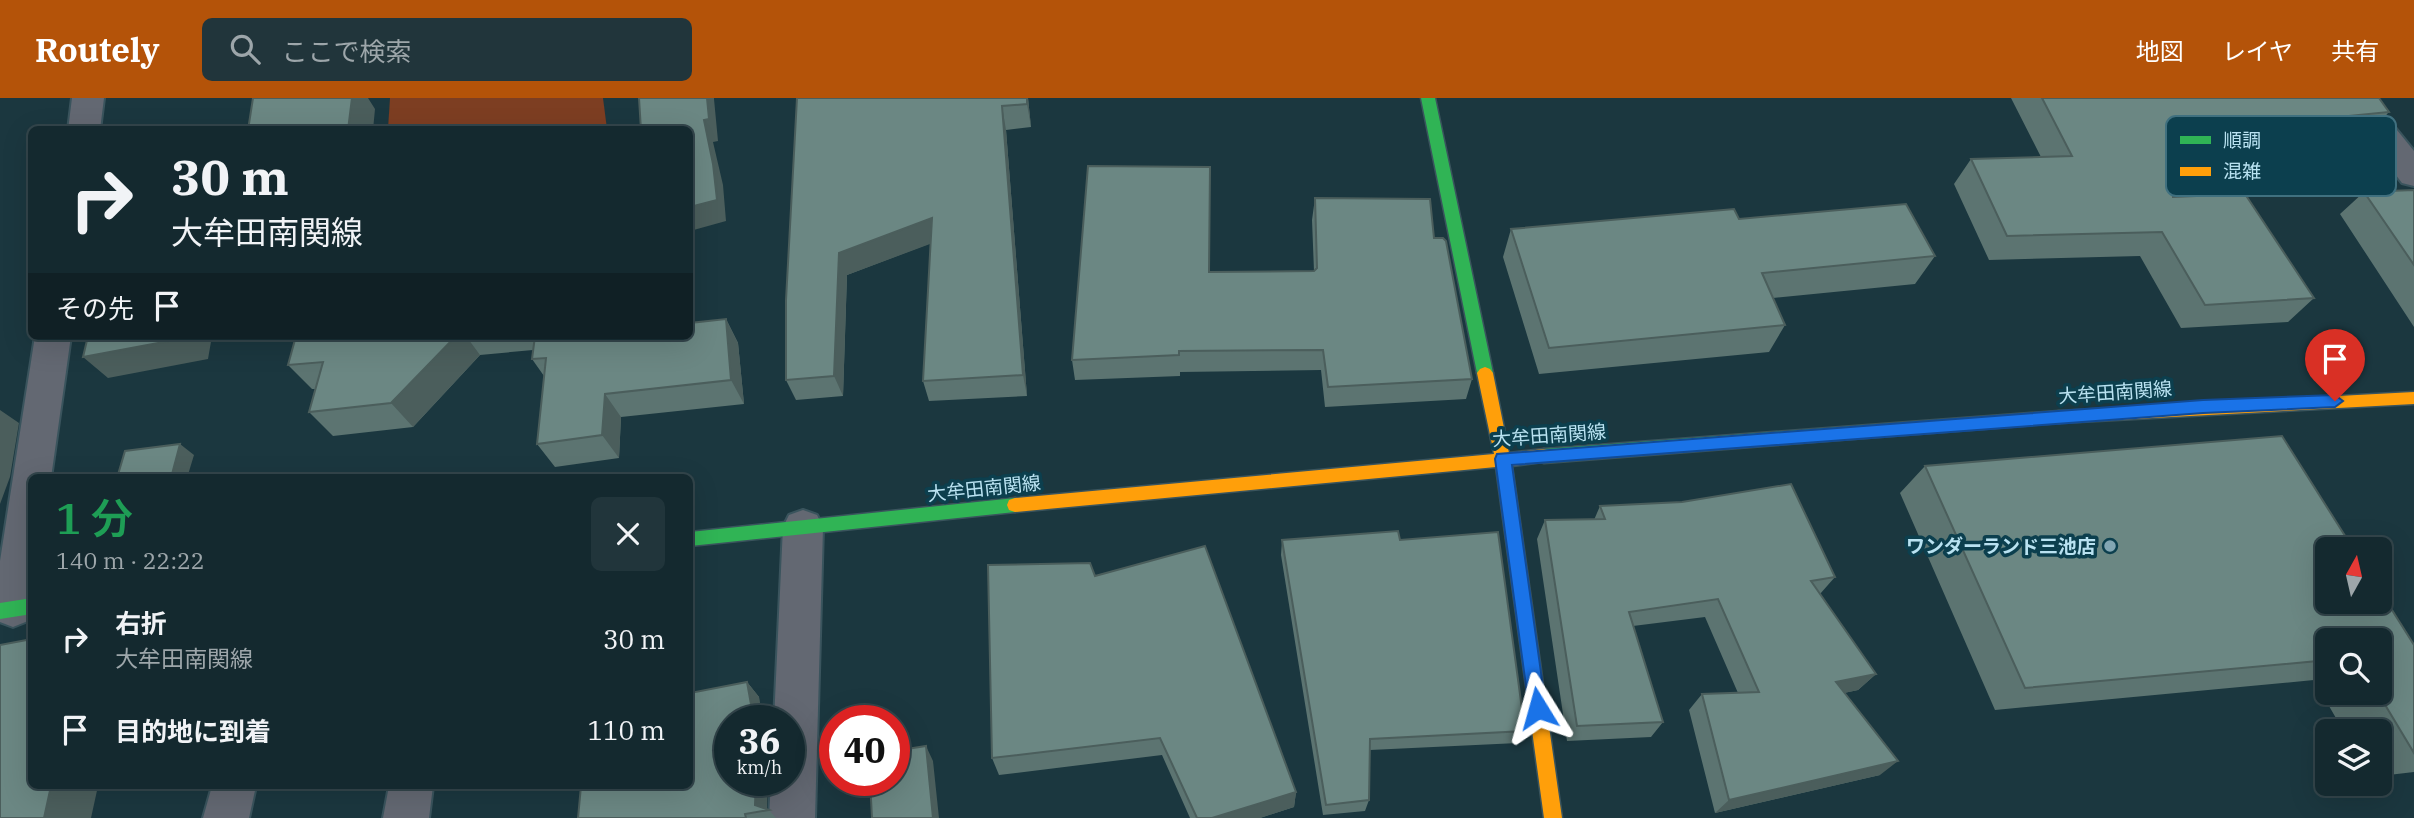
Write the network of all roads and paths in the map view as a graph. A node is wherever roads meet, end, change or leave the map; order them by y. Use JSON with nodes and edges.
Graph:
{"nodes":[{"id":1,"x":88,"y":98,"type":"edge"},
{"id":2,"x":1428,"y":98,"type":"edge"},
{"id":3,"x":2353,"y":98,"type":"edge"},
{"id":4,"x":2367,"y":116,"type":"edge"},
{"id":5,"x":84,"y":126,"type":"edge"},
{"id":6,"x":2396,"y":152,"type":"edge"},
{"id":7,"x":2414,"y":174,"type":"edge"},
{"id":8,"x":52,"y":340,"type":"edge"},
{"id":9,"x":2414,"y":398,"type":"edge"},
{"id":10,"x":1503,"y":459,"type":"junction"},
{"id":11,"x":33,"y":474,"type":"edge"},
{"id":12,"x":28,"y":512,"type":"edge"},
{"id":13,"x":803,"y":527,"type":"junction"},
{"id":14,"x":693,"y":538,"type":"edge"},
{"id":15,"x":15,"y":608,"type":"edge"},
{"id":16,"x":233,"y":789,"type":"edge"},
{"id":17,"x":411,"y":789,"type":"edge"},
{"id":18,"x":226,"y":818,"type":"edge"},
{"id":19,"x":406,"y":818,"type":"edge"},
{"id":20,"x":792,"y":818,"type":"edge"},
{"id":21,"x":1553,"y":818,"type":"edge"}],
"edges":[{"from":1,"to":5,"type":"street"},
{"from":2,"to":10,"type":"main road"},
{"from":3,"to":4,"type":"street"},
{"from":6,"to":7,"type":"street"},
{"from":8,"to":11,"type":"street"},
{"from":9,"to":10,"type":"main road","name":"大牟田南関線"},
{"from":10,"to":13,"type":"main road","name":"大牟田南関線"},
{"from":10,"to":21,"type":"main road"},
{"from":12,"to":15,"type":"street"},
{"from":13,"to":14,"type":"main road","name":"大牟田南関線"},
{"from":13,"to":20,"type":"street"},
{"from":16,"to":18,"type":"street"},
{"from":17,"to":19,"type":"street"}]}
